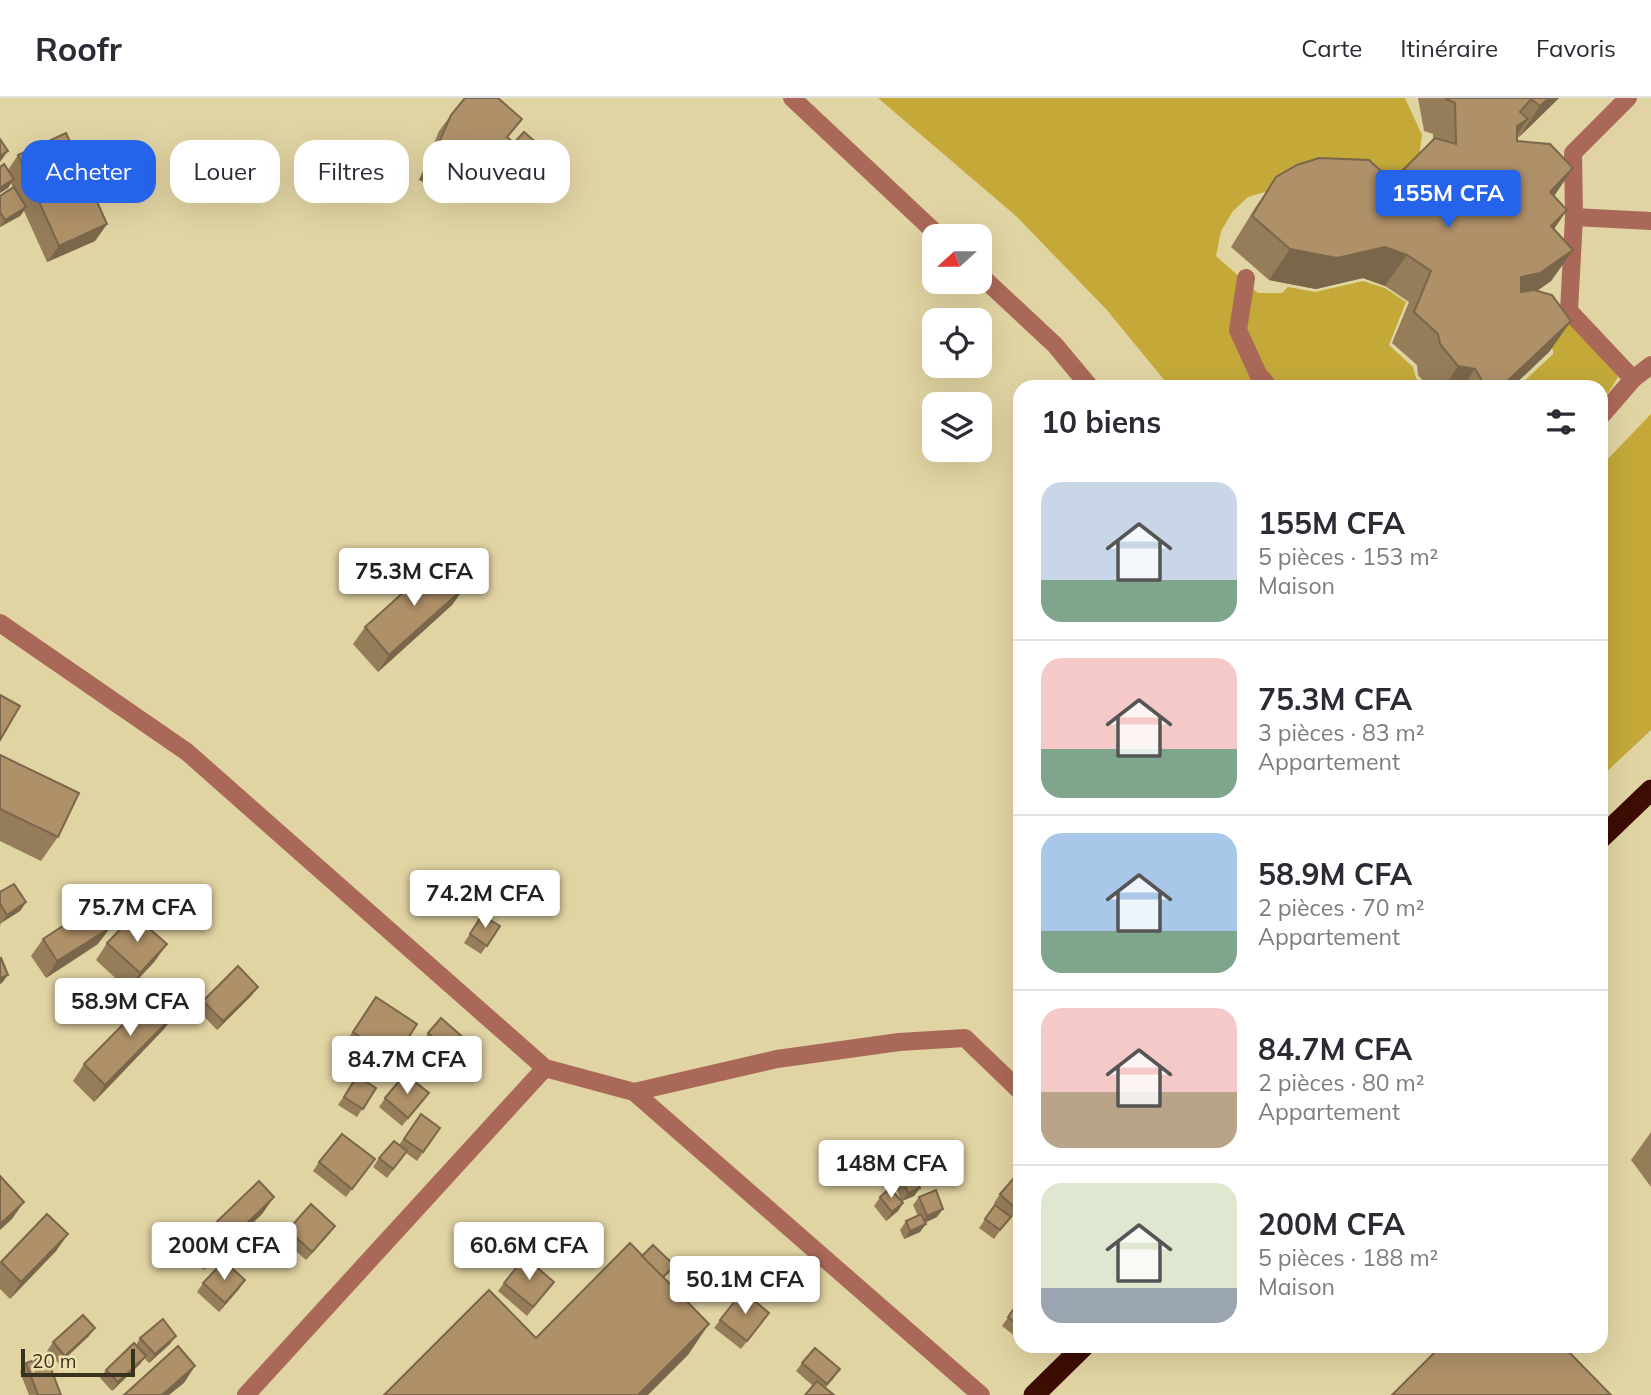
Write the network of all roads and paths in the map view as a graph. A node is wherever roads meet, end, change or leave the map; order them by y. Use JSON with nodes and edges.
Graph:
{"nodes":[{"id":1,"x":792,"y":98,"type":"edge"},
{"id":2,"x":1628,"y":98,"type":"edge"},
{"id":3,"x":1574,"y":217,"type":"junction"},
{"id":4,"x":1651,"y":221,"type":"edge"},
{"id":5,"x":926,"y":224,"type":"edge"},
{"id":6,"x":1246,"y":278,"type":"dead end"},
{"id":7,"x":992,"y":286,"type":"edge"},
{"id":8,"x":1651,"y":365,"type":"edge"},
{"id":9,"x":1633,"y":379,"type":"junction"},
{"id":10,"x":1084,"y":380,"type":"edge"},
{"id":11,"x":1263,"y":380,"type":"edge"},
{"id":12,"x":1608,"y":408,"type":"edge"},
{"id":13,"x":0,"y":623,"type":"edge"},
{"id":14,"x":1651,"y":790,"type":"edge"},
{"id":15,"x":1608,"y":831,"type":"edge"},
{"id":16,"x":545,"y":1068,"type":"junction"},
{"id":17,"x":1013,"y":1084,"type":"edge"},
{"id":18,"x":634,"y":1092,"type":"junction"},
{"id":19,"x":1077,"y":1353,"type":"edge"},
{"id":20,"x":246,"y":1395,"type":"edge"},
{"id":21,"x":981,"y":1395,"type":"edge"},
{"id":22,"x":1034,"y":1395,"type":"edge"}],
"edges":[{"from":1,"to":5,"type":"street"},
{"from":2,"to":3,"type":"street"},
{"from":3,"to":4,"type":"street"},
{"from":3,"to":9,"type":"street"},
{"from":6,"to":11,"type":"street"},
{"from":7,"to":10,"type":"street"},
{"from":8,"to":9,"type":"street"},
{"from":9,"to":12,"type":"street"},
{"from":13,"to":16,"type":"street"},
{"from":14,"to":15,"type":"highway"},
{"from":16,"to":18,"type":"street"},
{"from":16,"to":20,"type":"street"},
{"from":17,"to":18,"type":"street"},
{"from":18,"to":21,"type":"street"},
{"from":19,"to":22,"type":"highway"}]}
